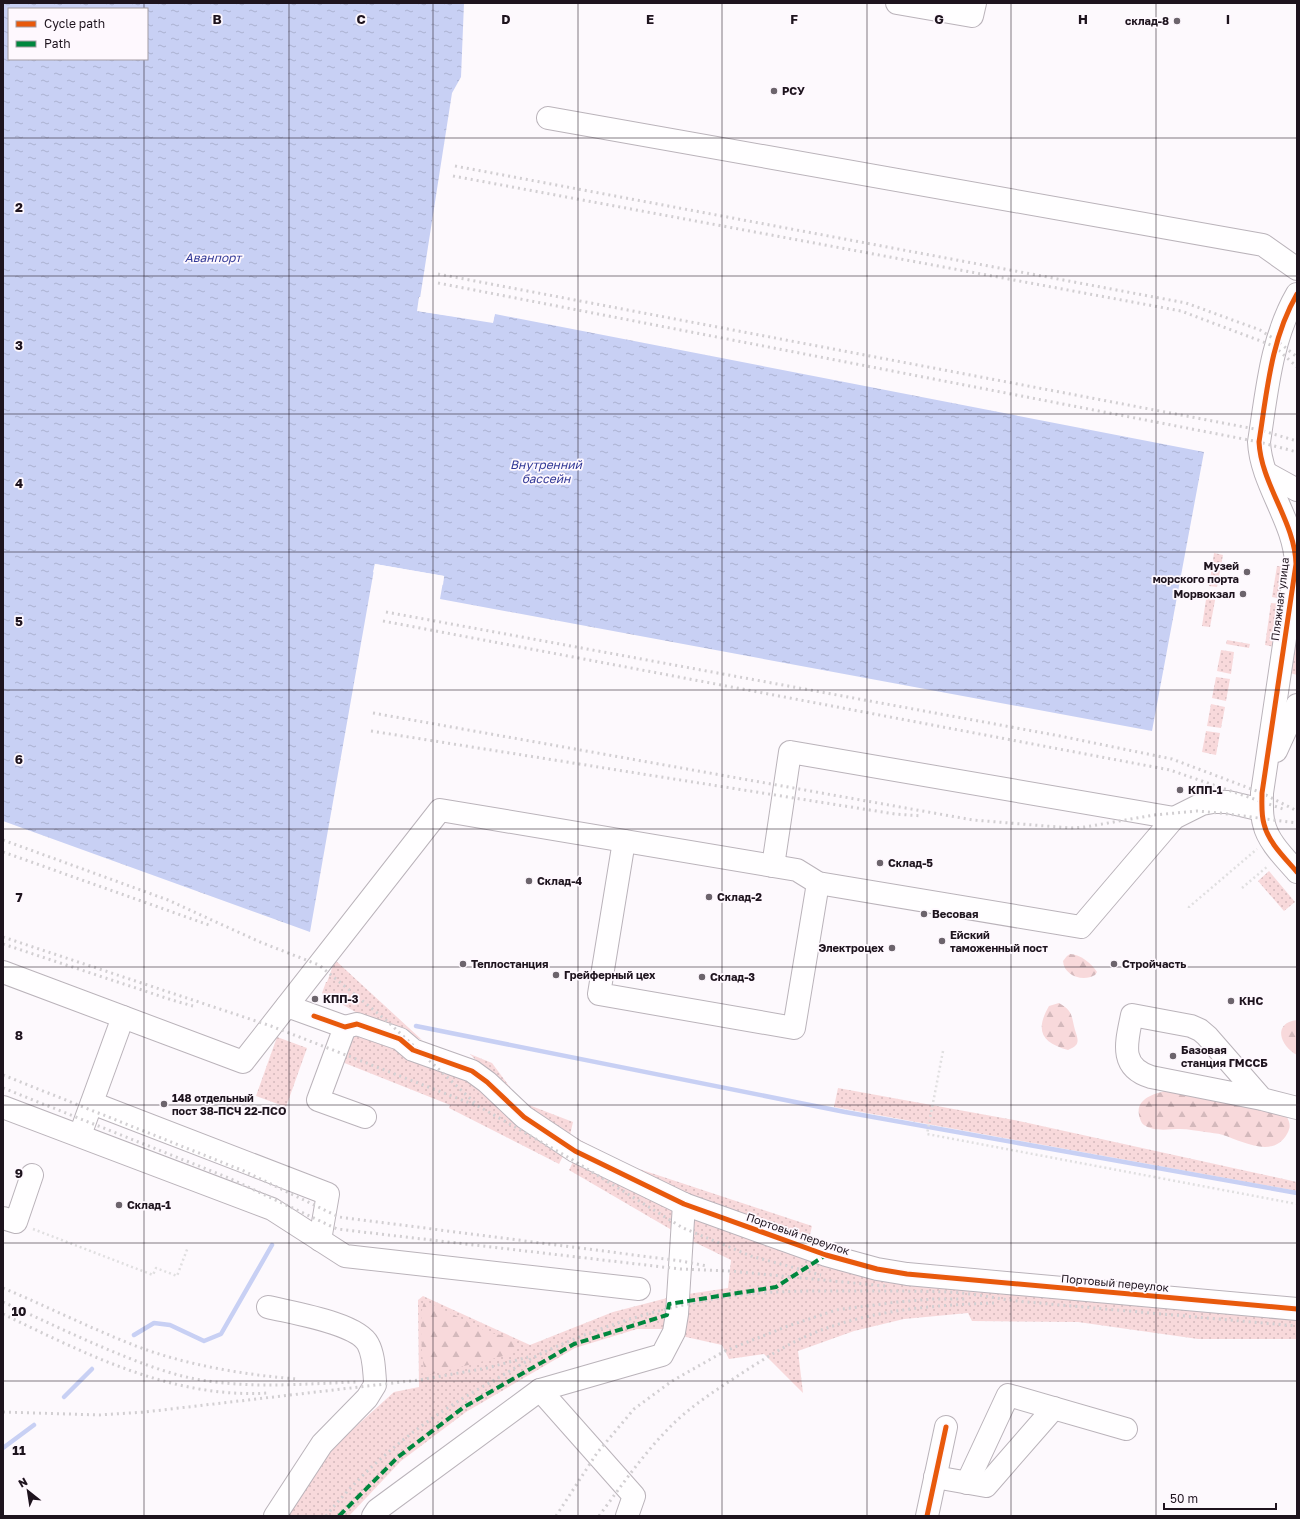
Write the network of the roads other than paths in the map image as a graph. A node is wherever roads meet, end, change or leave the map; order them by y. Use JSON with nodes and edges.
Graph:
{"nodes":[{"id":1,"x":896,"y":3,"type":"edge"},
{"id":2,"x":975,"y":3,"type":"edge"},
{"id":3,"x":548,"y":118,"type":"dead end"},
{"id":4,"x":1297,"y":269,"type":"edge"},
{"id":5,"x":1297,"y":294,"type":"edge"},
{"id":6,"x":1266,"y":473,"type":"junction"},
{"id":7,"x":1297,"y":490,"type":"edge"},
{"id":8,"x":1297,"y":510,"type":"edge"},
{"id":9,"x":1297,"y":705,"type":"edge"},
{"id":10,"x":1265,"y":774,"type":"junction"},
{"id":11,"x":1262,"y":810,"type":"junction"},
{"id":12,"x":1174,"y":818,"type":"junction"},
{"id":13,"x":624,"y":841,"type":"junction"},
{"id":14,"x":773,"y":866,"type":"junction"},
{"id":15,"x":1297,"y":872,"type":"edge"},
{"id":16,"x":818,"y":883,"type":"junction"},
{"id":17,"x":3,"y":972,"type":"edge"},
{"id":18,"x":287,"y":1006,"type":"junction"},
{"id":19,"x":123,"y":1017,"type":"junction"},
{"id":20,"x":345,"y":1026,"type":"junction"},
{"id":21,"x":1262,"y":1099,"type":"junction"},
{"id":22,"x":92,"y":1103,"type":"junction"},
{"id":23,"x":3,"y":1106,"type":"edge"},
{"id":24,"x":1297,"y":1108,"type":"edge"},
{"id":25,"x":365,"y":1117,"type":"dead end"},
{"id":26,"x":80,"y":1135,"type":"junction"},
{"id":27,"x":32,"y":1175,"type":"dead end"},
{"id":28,"x":684,"y":1204,"type":"junction"},
{"id":29,"x":9,"y":1220,"type":"edge"},
{"id":30,"x":320,"y":1240,"type":"junction"},
{"id":31,"x":639,"y":1289,"type":"dead end"},
{"id":32,"x":268,"y":1307,"type":"dead end"},
{"id":33,"x":1297,"y":1309,"type":"edge"},
{"id":34,"x":540,"y":1390,"type":"junction"},
{"id":35,"x":1054,"y":1408,"type":"junction"},
{"id":36,"x":946,"y":1427,"type":"dead end"},
{"id":37,"x":1126,"y":1429,"type":"dead end"},
{"id":38,"x":935,"y":1477,"type":"junction"},
{"id":39,"x":967,"y":1483,"type":"junction"},
{"id":40,"x":275,"y":1516,"type":"edge"},
{"id":41,"x":373,"y":1516,"type":"edge"},
{"id":42,"x":627,"y":1516,"type":"edge"},
{"id":43,"x":927,"y":1516,"type":"edge"}],
"edges":[{"from":1,"to":2,"type":"street"},
{"from":3,"to":4,"type":"street"},
{"from":5,"to":6,"type":"street","name":"Пляжная улица"},
{"from":6,"to":7,"type":"street"},
{"from":6,"to":8,"type":"street"},
{"from":6,"to":10,"type":"street","name":"Пляжная улица"},
{"from":9,"to":10,"type":"street"},
{"from":10,"to":11,"type":"street","name":"Пляжная улица"},
{"from":11,"to":12,"type":"street"},
{"from":11,"to":15,"type":"street","name":"Пляжная улица"},
{"from":12,"to":14,"type":"street"},
{"from":12,"to":16,"type":"street"},
{"from":13,"to":14,"type":"street"},
{"from":13,"to":16,"type":"street"},
{"from":13,"to":18,"type":"street"},
{"from":14,"to":16,"type":"street"},
{"from":17,"to":19,"type":"street"},
{"from":18,"to":19,"type":"street"},
{"from":18,"to":20,"type":"street","name":"Портовый переулок"},
{"from":19,"to":22,"type":"street"},
{"from":20,"to":25,"type":"street"},
{"from":20,"to":28,"type":"street","name":"Портовый переулок"},
{"from":21,"to":21,"type":"street"},
{"from":21,"to":24,"type":"street"},
{"from":22,"to":26,"type":"street"},
{"from":22,"to":30,"type":"street"},
{"from":23,"to":26,"type":"street"},
{"from":26,"to":30,"type":"street"},
{"from":27,"to":29,"type":"street"},
{"from":28,"to":33,"type":"street","name":"Портовый переулок"},
{"from":28,"to":34,"type":"street"},
{"from":30,"to":31,"type":"street"},
{"from":32,"to":40,"type":"street"},
{"from":34,"to":41,"type":"street"},
{"from":34,"to":42,"type":"street"},
{"from":35,"to":37,"type":"street"},
{"from":35,"to":39,"type":"street"},
{"from":35,"to":39,"type":"street"},
{"from":36,"to":38,"type":"street"},
{"from":38,"to":39,"type":"street"},
{"from":38,"to":43,"type":"street"}]}
